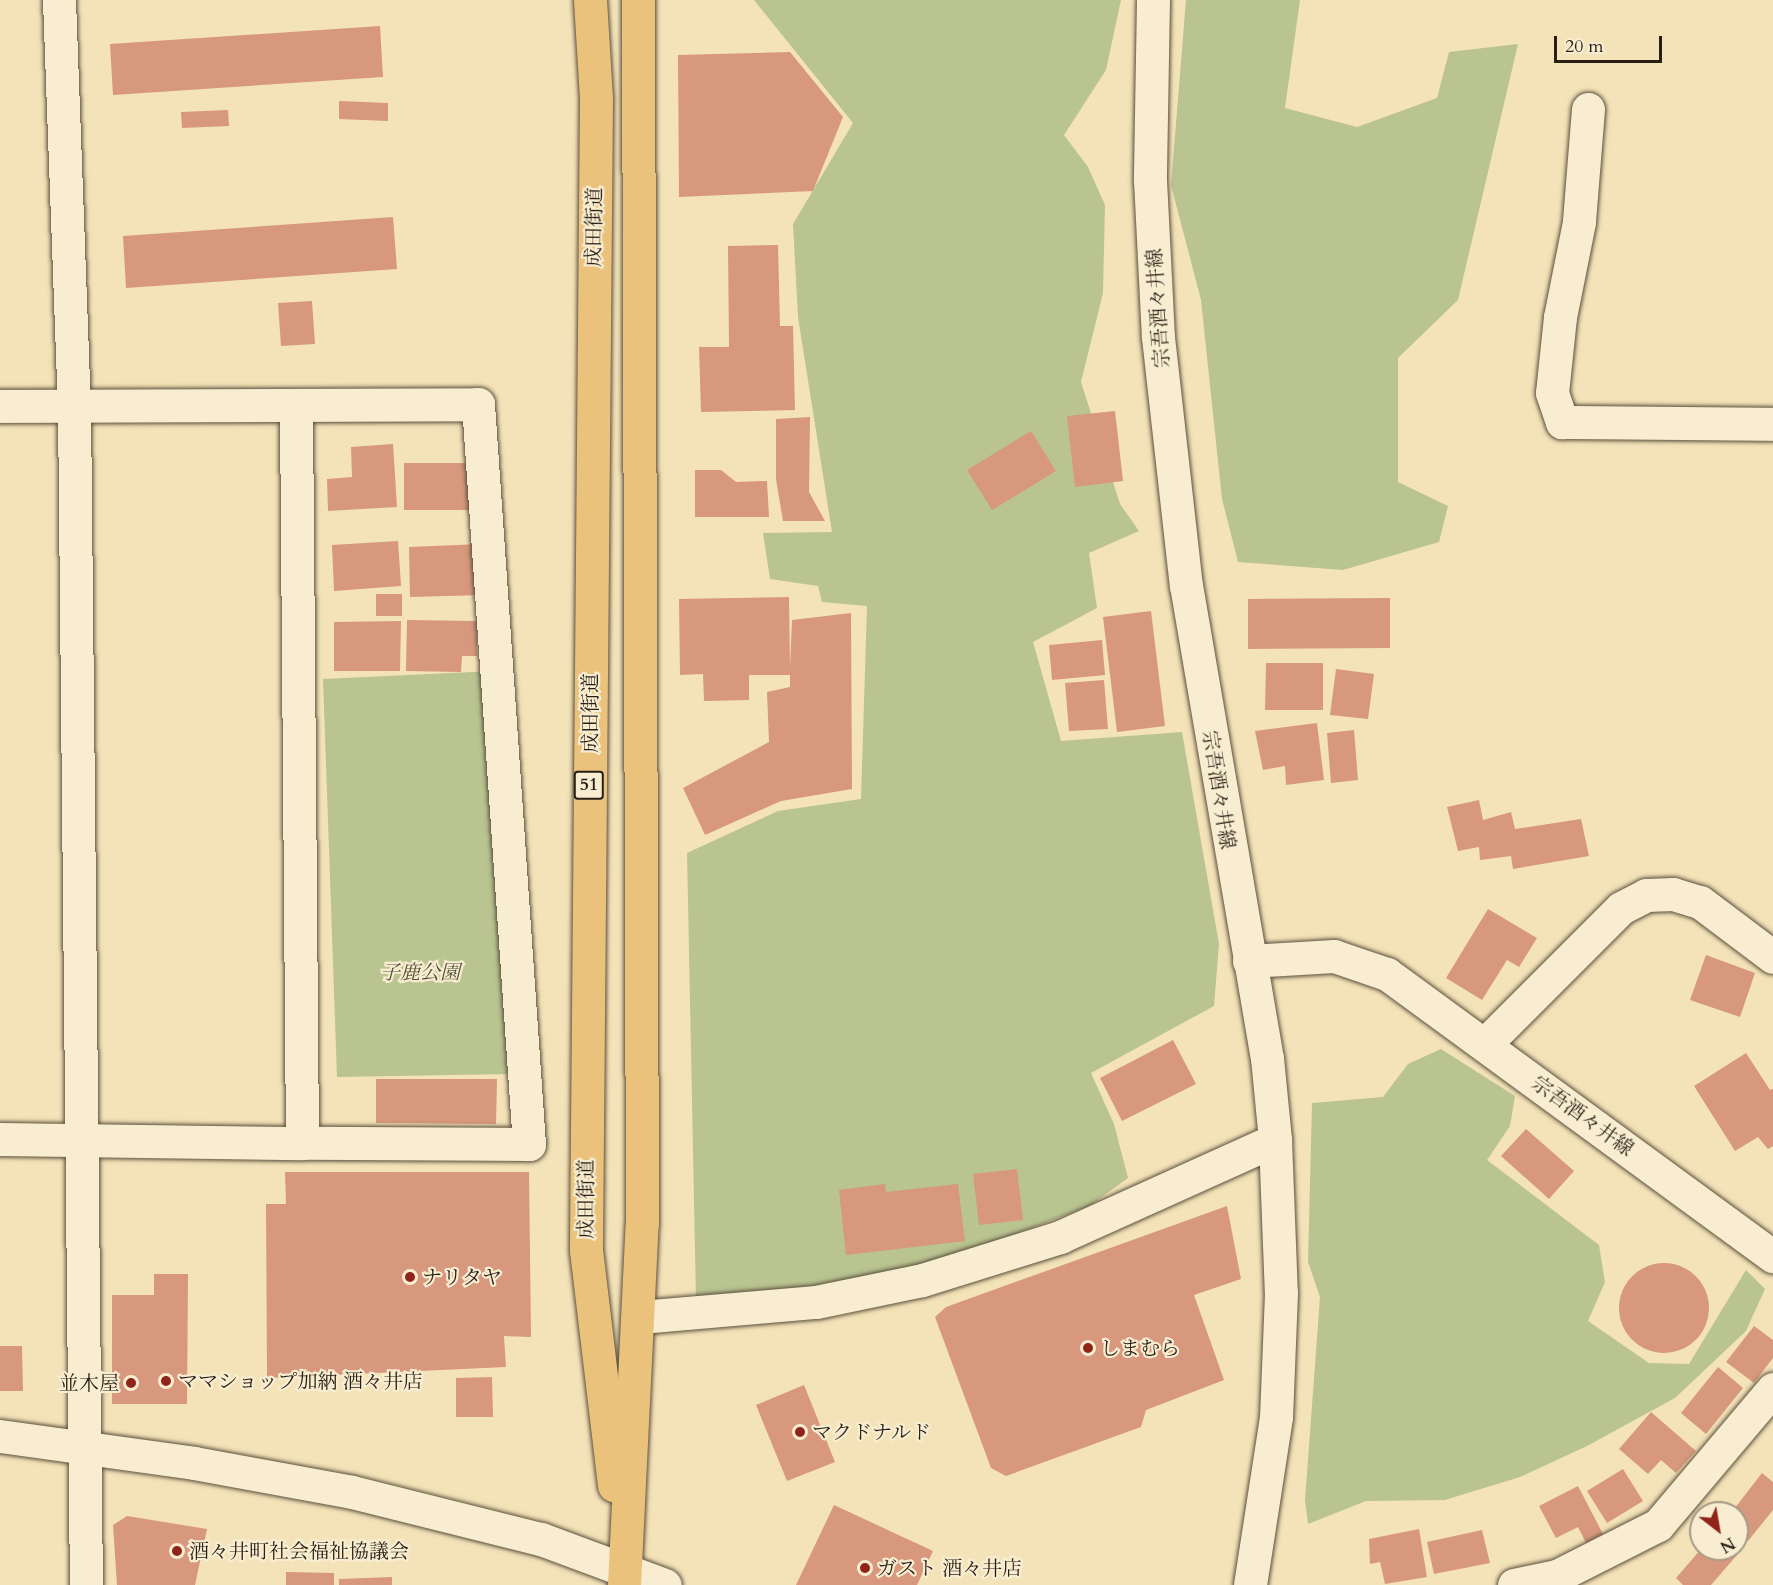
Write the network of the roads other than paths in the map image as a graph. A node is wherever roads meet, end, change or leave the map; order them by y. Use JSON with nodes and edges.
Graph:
{"nodes":[{"id":1,"x":59,"y":0,"type":"edge"},
{"id":2,"x":590,"y":0,"type":"edge"},
{"id":3,"x":638,"y":0,"type":"edge"},
{"id":4,"x":1153,"y":0,"type":"edge"},
{"id":5,"x":1588,"y":109,"type":"dead end"},
{"id":6,"x":0,"y":406,"type":"edge"},
{"id":7,"x":74,"y":406,"type":"junction"},
{"id":8,"x":296,"y":406,"type":"junction"},
{"id":9,"x":1773,"y":424,"type":"edge"},
{"id":10,"x":1773,"y":957,"type":"edge"},
{"id":11,"x":1249,"y":961,"type":"junction"},
{"id":12,"x":1485,"y":1044,"type":"junction"},
{"id":13,"x":0,"y":1139,"type":"edge"},
{"id":14,"x":82,"y":1139,"type":"junction"},
{"id":15,"x":1275,"y":1140,"type":"junction"},
{"id":16,"x":302,"y":1143,"type":"junction"},
{"id":17,"x":1773,"y":1256,"type":"edge"},
{"id":18,"x":640,"y":1317,"type":"junction"},
{"id":19,"x":1773,"y":1389,"type":"edge"},
{"id":20,"x":0,"y":1436,"type":"edge"},
{"id":21,"x":84,"y":1447,"type":"junction"},
{"id":22,"x":624,"y":1576,"type":"edge"},
{"id":23,"x":1521,"y":1584,"type":"edge"},
{"id":24,"x":86,"y":1585,"type":"edge"},
{"id":25,"x":665,"y":1585,"type":"edge"},
{"id":26,"x":1250,"y":1585,"type":"edge"}],
"edges":[{"from":1,"to":7,"type":"street"},
{"from":2,"to":22,"type":"highway","name":"成田街道","number":"51"},
{"from":3,"to":18,"type":"highway"},
{"from":4,"to":11,"type":"street","name":"宗吾酒々井線"},
{"from":5,"to":9,"type":"street"},
{"from":6,"to":7,"type":"street"},
{"from":7,"to":8,"type":"street"},
{"from":7,"to":14,"type":"street"},
{"from":8,"to":16,"type":"street"},
{"from":8,"to":16,"type":"street"},
{"from":10,"to":12,"type":"street"},
{"from":11,"to":12,"type":"street","name":"宗吾酒々井線"},
{"from":11,"to":15,"type":"street"},
{"from":12,"to":17,"type":"street","name":"宗吾酒々井線"},
{"from":13,"to":14,"type":"street"},
{"from":14,"to":16,"type":"street"},
{"from":14,"to":21,"type":"street"},
{"from":15,"to":18,"type":"street"},
{"from":15,"to":26,"type":"street"},
{"from":18,"to":22,"type":"highway"},
{"from":19,"to":23,"type":"street"},
{"from":20,"to":21,"type":"street"},
{"from":21,"to":22,"type":"street"},
{"from":21,"to":24,"type":"street"},
{"from":22,"to":25,"type":"street"}]}
